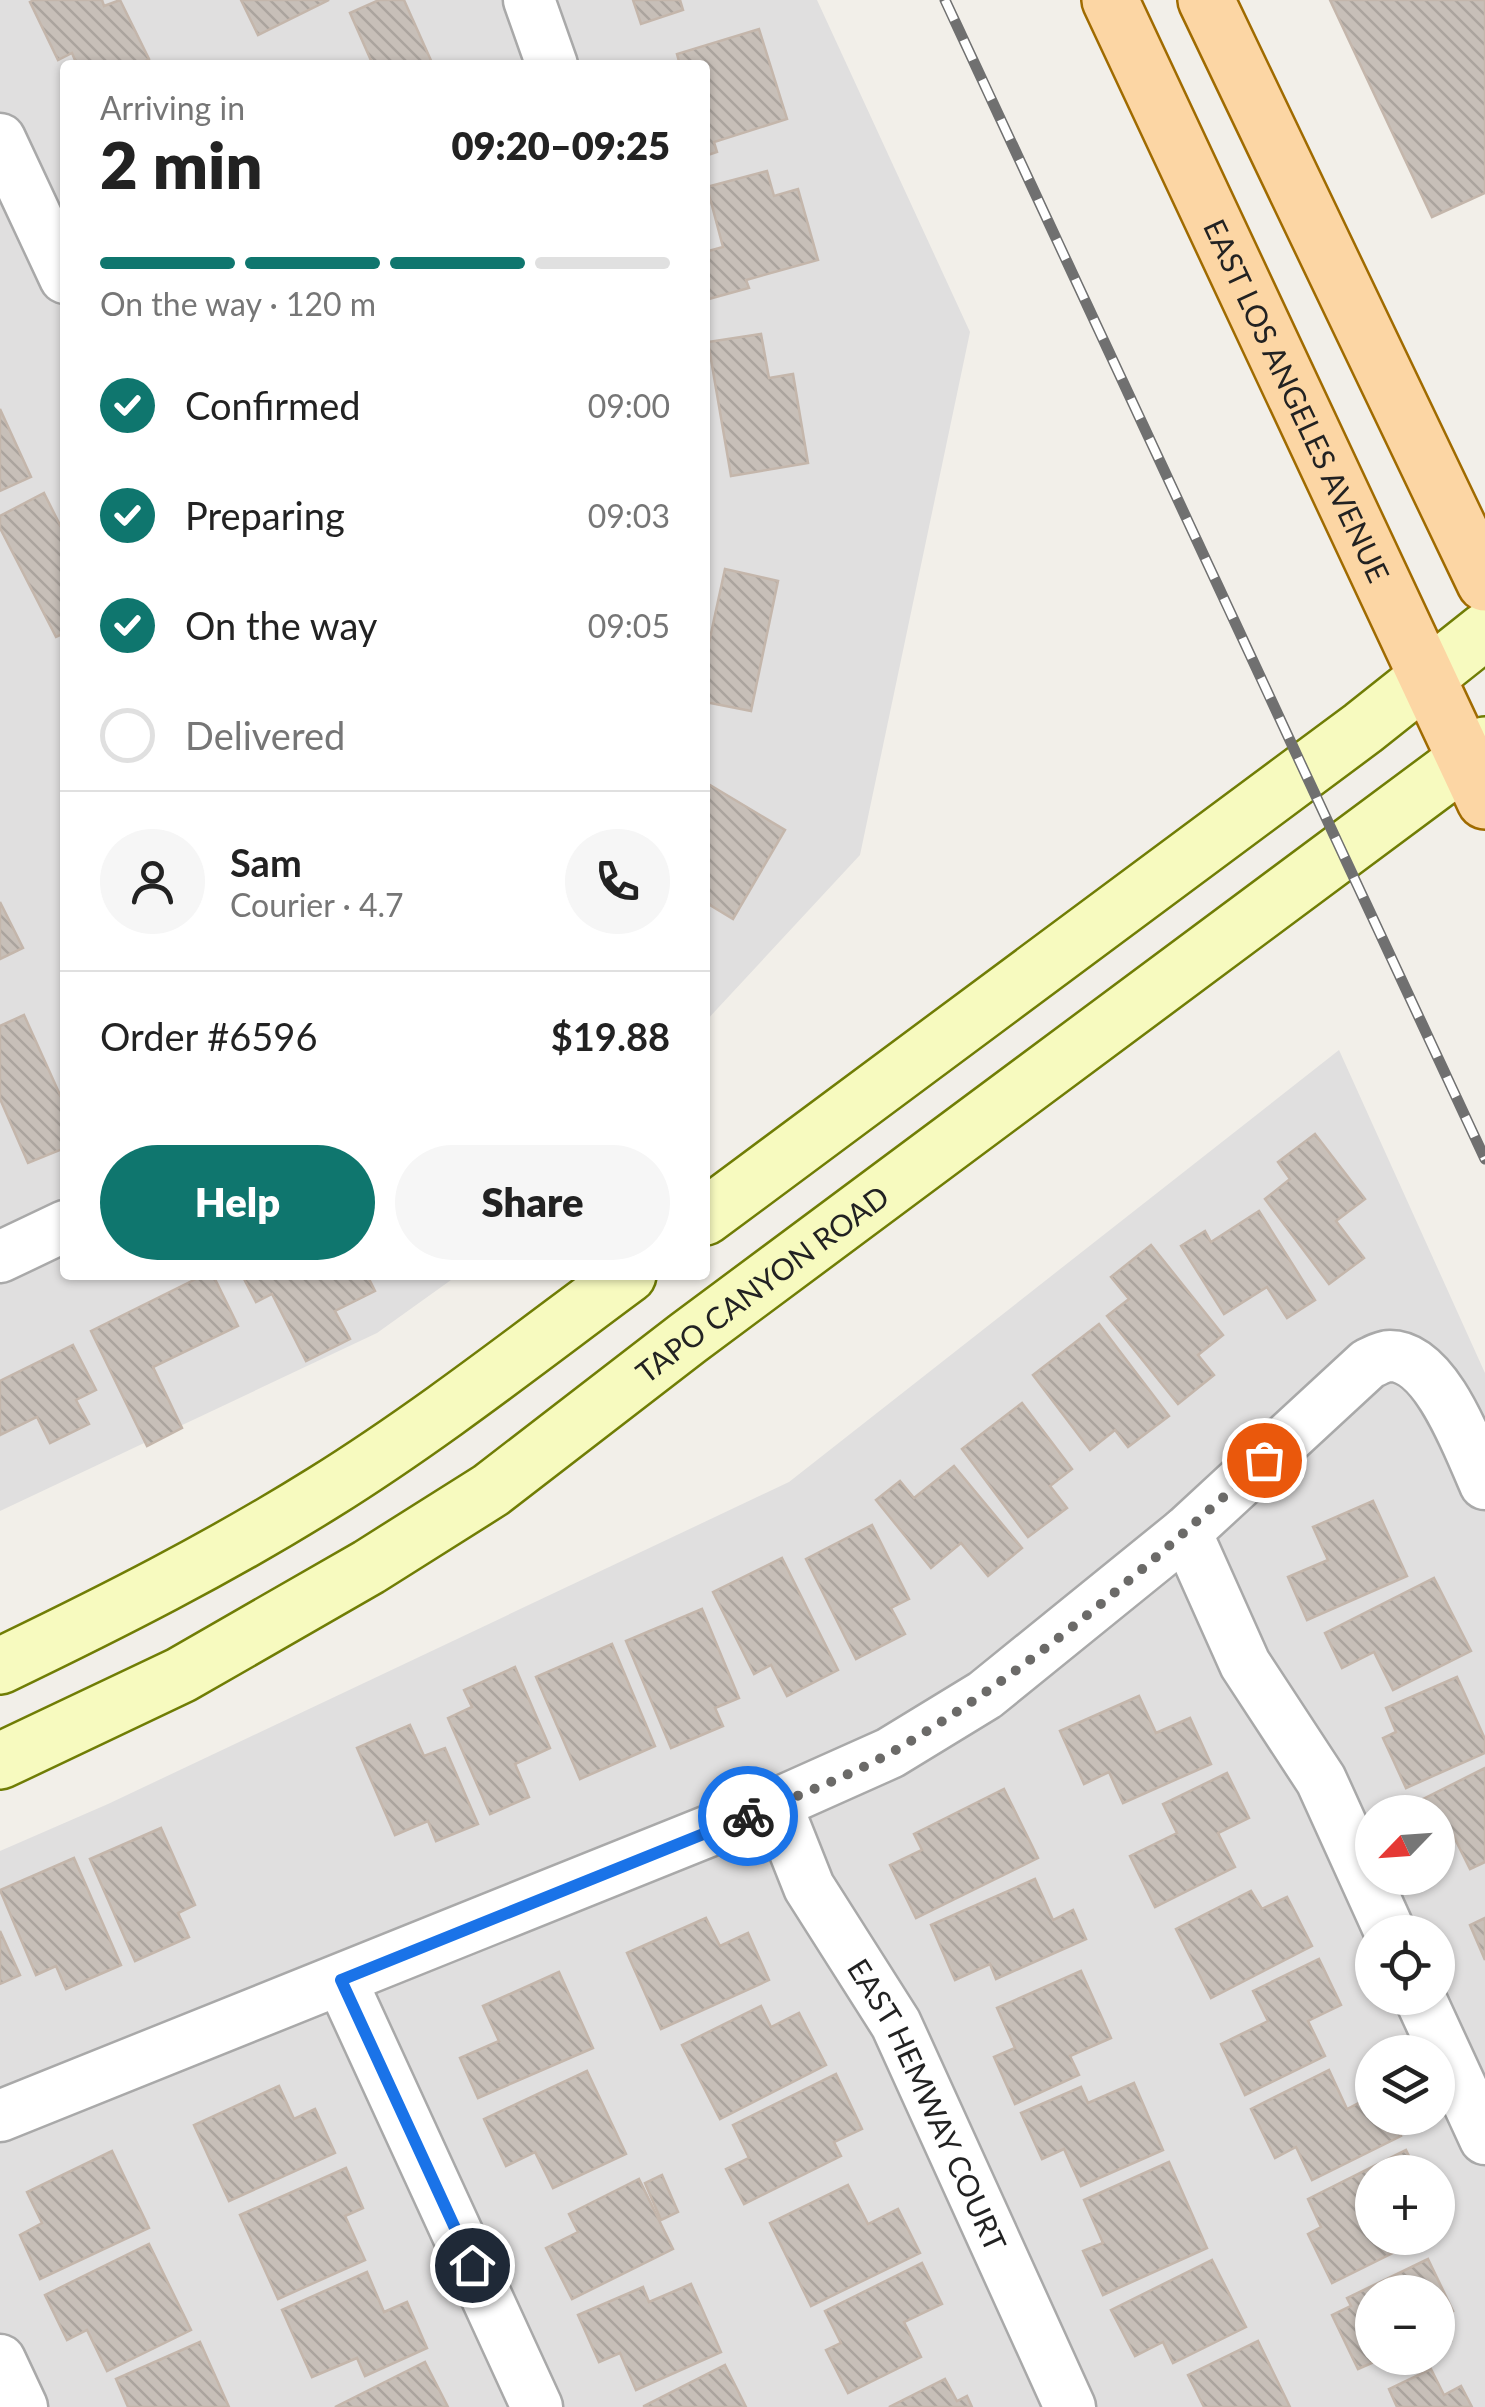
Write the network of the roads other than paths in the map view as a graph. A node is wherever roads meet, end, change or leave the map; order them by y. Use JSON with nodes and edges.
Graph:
{"nodes":[{"id":1,"x":529,"y":0,"type":"edge"},
{"id":2,"x":1110,"y":0,"type":"edge"},
{"id":3,"x":1206,"y":0,"type":"edge"},
{"id":4,"x":550,"y":60,"type":"edge"},
{"id":5,"x":0,"y":139,"type":"edge"},
{"id":6,"x":60,"y":267,"type":"edge"},
{"id":7,"x":1485,"y":583,"type":"edge"},
{"id":8,"x":1485,"y":631,"type":"edge"},
{"id":9,"x":1427,"y":678,"type":"junction"},
{"id":10,"x":1478,"y":768,"type":"edge"},
{"id":11,"x":710,"y":1213,"type":"edge"},
{"id":12,"x":60,"y":1228,"type":"edge"},
{"id":13,"x":0,"y":1257,"type":"edge"},
{"id":14,"x":621,"y":1280,"type":"edge"},
{"id":15,"x":1485,"y":1484,"type":"edge"},
{"id":16,"x":1186,"y":1532,"type":"junction"},
{"id":17,"x":0,"y":1666,"type":"edge"},
{"id":18,"x":0,"y":1761,"type":"edge"},
{"id":19,"x":776,"y":1804,"type":"junction"},
{"id":20,"x":1382,"y":1915,"type":"edge"},
{"id":21,"x":341,"y":1980,"type":"junction"},
{"id":22,"x":1428,"y":2015,"type":"edge"},
{"id":23,"x":0,"y":2116,"type":"edge"},
{"id":24,"x":1485,"y":2138,"type":"edge"},
{"id":25,"x":0,"y":2360,"type":"edge"},
{"id":26,"x":22,"y":2407,"type":"edge"},
{"id":27,"x":538,"y":2407,"type":"edge"},
{"id":28,"x":1070,"y":2407,"type":"edge"}],
"edges":[{"from":1,"to":4,"type":"street"},
{"from":2,"to":9,"type":"main road","name":"EAST LOS ANGELES AVENUE"},
{"from":3,"to":7,"type":"main road"},
{"from":5,"to":6,"type":"street"},
{"from":8,"to":9,"type":"main road"},
{"from":9,"to":10,"type":"main road","name":"EAST LOS ANGELES AVENUE"},
{"from":9,"to":11,"type":"main road"},
{"from":10,"to":18,"type":"main road","name":"TAPO CANYON ROAD"},
{"from":12,"to":13,"type":"street"},
{"from":14,"to":17,"type":"main road"},
{"from":15,"to":16,"type":"street"},
{"from":16,"to":19,"type":"street"},
{"from":16,"to":20,"type":"street"},
{"from":19,"to":21,"type":"street"},
{"from":19,"to":28,"type":"street","name":"EAST HEMWAY COURT"},
{"from":21,"to":23,"type":"street"},
{"from":21,"to":27,"type":"street"},
{"from":22,"to":24,"type":"street"},
{"from":25,"to":26,"type":"street"}]}
